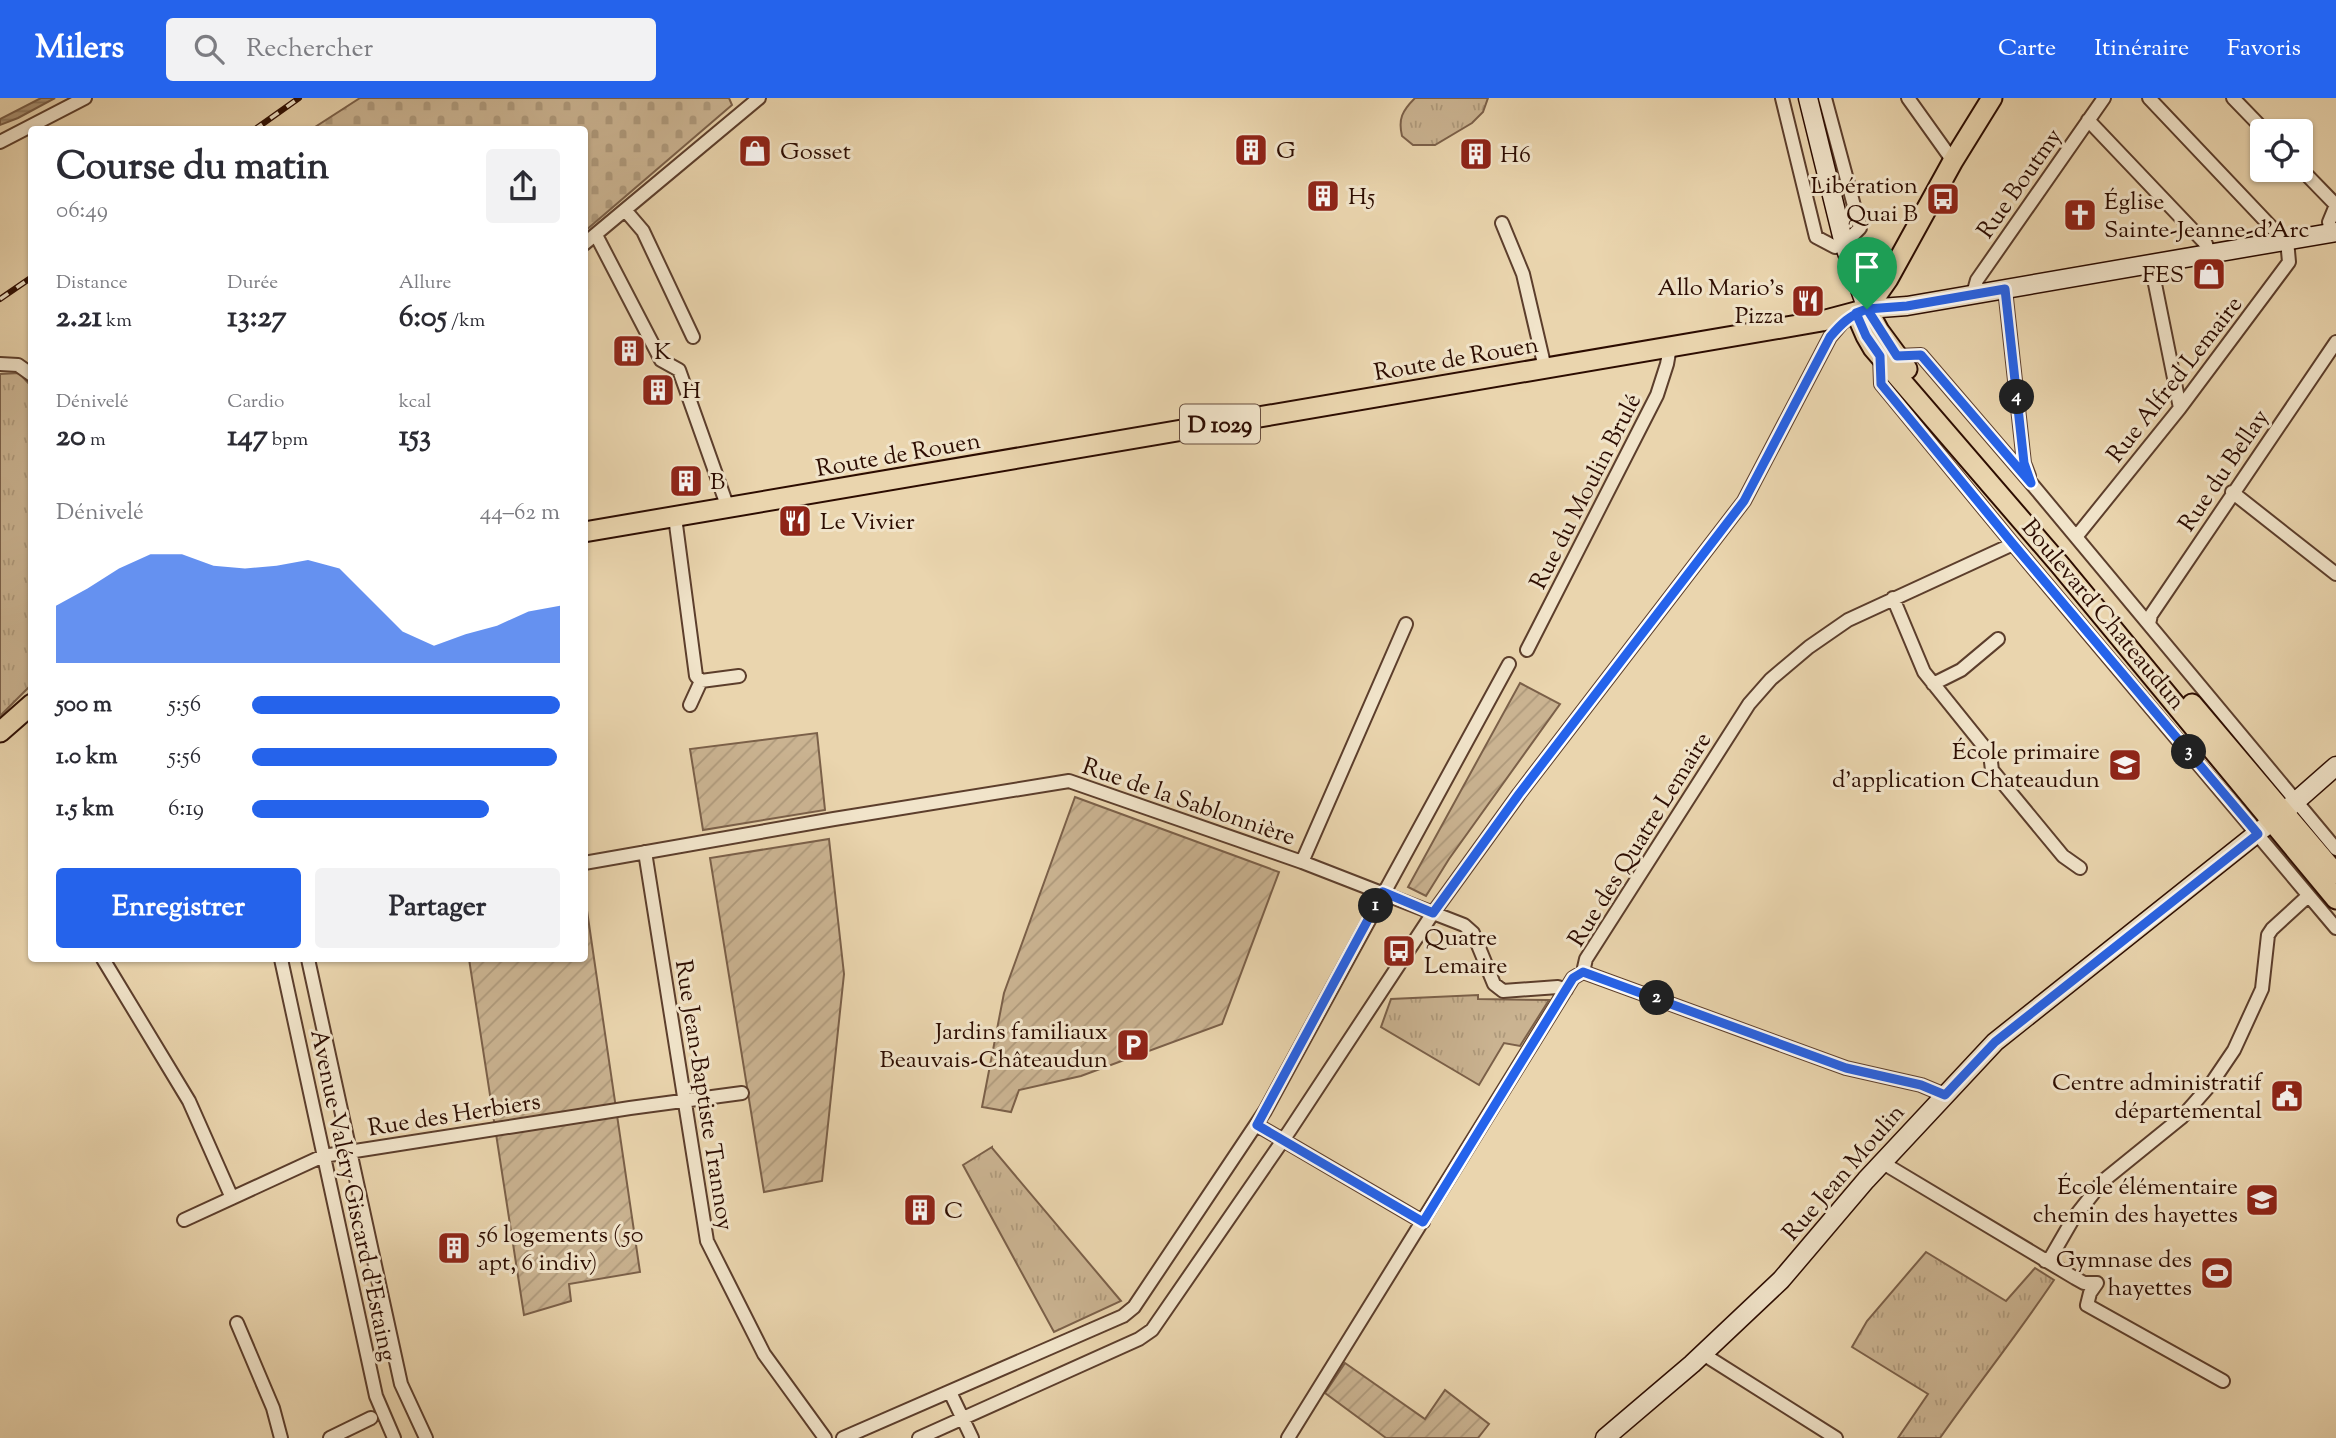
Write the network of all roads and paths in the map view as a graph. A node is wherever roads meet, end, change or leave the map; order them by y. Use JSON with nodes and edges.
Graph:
{"nodes":[{"id":1,"x":85,"y":98,"type":"edge"},
{"id":2,"x":759,"y":98,"type":"edge"},
{"id":3,"x":1782,"y":98,"type":"edge"},
{"id":4,"x":1798,"y":98,"type":"edge"},
{"id":5,"x":1808,"y":98,"type":"edge"},
{"id":6,"x":1825,"y":98,"type":"edge"},
{"id":7,"x":1908,"y":98,"type":"edge"},
{"id":8,"x":1992,"y":98,"type":"edge"},
{"id":9,"x":2104,"y":98,"type":"edge"},
{"id":10,"x":2149,"y":98,"type":"edge"},
{"id":11,"x":2233,"y":98,"type":"edge"},
{"id":12,"x":2253,"y":119,"type":"edge"},
{"id":13,"x":2088,"y":120,"type":"junction"},
{"id":14,"x":31,"y":126,"type":"edge"},
{"id":15,"x":28,"y":128,"type":"edge"},
{"id":16,"x":0,"y":142,"type":"edge"},
{"id":17,"x":1953,"y":161,"type":"junction"},
{"id":18,"x":2313,"y":181,"type":"edge"},
{"id":19,"x":2336,"y":205,"type":"edge"},
{"id":20,"x":625,"y":210,"type":"junction"},
{"id":21,"x":1502,"y":223,"type":"dead end"},
{"id":22,"x":2333,"y":232,"type":"edge"},
{"id":23,"x":596,"y":235,"type":"junction"},
{"id":24,"x":588,"y":241,"type":"edge"},
{"id":25,"x":2283,"y":241,"type":"junction"},
{"id":26,"x":1840,"y":246,"type":"junction"},
{"id":27,"x":2209,"y":254,"type":"junction"},
{"id":28,"x":2151,"y":264,"type":"junction"},
{"id":29,"x":2005,"y":289,"type":"junction"},
{"id":30,"x":1973,"y":294,"type":"junction"},
{"id":31,"x":1861,"y":311,"type":"junction"},
{"id":32,"x":693,"y":337,"type":"dead end"},
{"id":33,"x":2336,"y":342,"type":"edge"},
{"id":34,"x":1670,"y":347,"type":"junction"},
{"id":35,"x":1889,"y":356,"type":"junction"},
{"id":36,"x":0,"y":365,"type":"edge"},
{"id":37,"x":1545,"y":368,"type":"junction"},
{"id":38,"x":28,"y":371,"type":"edge"},
{"id":39,"x":2180,"y":408,"type":"junction"},
{"id":40,"x":2031,"y":483,"type":"junction"},
{"id":41,"x":2232,"y":492,"type":"junction"},
{"id":42,"x":728,"y":508,"type":"junction"},
{"id":43,"x":675,"y":517,"type":"junction"},
{"id":44,"x":588,"y":531,"type":"edge"},
{"id":45,"x":2076,"y":537,"type":"junction"},
{"id":46,"x":2013,"y":544,"type":"junction"},
{"id":47,"x":2336,"y":574,"type":"edge"},
{"id":48,"x":1893,"y":598,"type":"junction"},
{"id":49,"x":1406,"y":624,"type":"dead end"},
{"id":50,"x":2148,"y":624,"type":"junction"},
{"id":51,"x":1998,"y":639,"type":"dead end"},
{"id":52,"x":1527,"y":650,"type":"dead end"},
{"id":53,"x":1509,"y":664,"type":"dead end"},
{"id":54,"x":739,"y":676,"type":"dead end"},
{"id":55,"x":701,"y":681,"type":"junction"},
{"id":56,"x":1933,"y":684,"type":"junction"},
{"id":57,"x":690,"y":705,"type":"dead end"},
{"id":58,"x":28,"y":708,"type":"edge"},
{"id":59,"x":0,"y":732,"type":"edge"},
{"id":60,"x":2336,"y":766,"type":"edge"},
{"id":61,"x":2285,"y":811,"type":"junction"},
{"id":62,"x":2258,"y":834,"type":"junction"},
{"id":63,"x":2336,"y":849,"type":"edge"},
{"id":64,"x":645,"y":852,"type":"junction"},
{"id":65,"x":588,"y":862,"type":"edge"},
{"id":66,"x":1302,"y":862,"type":"junction"},
{"id":67,"x":2080,"y":868,"type":"dead end"},
{"id":68,"x":2336,"y":874,"type":"edge"},
{"id":69,"x":1383,"y":892,"type":"junction"},
{"id":70,"x":2308,"y":897,"type":"junction"},
{"id":71,"x":2336,"y":899,"type":"edge"},
{"id":72,"x":1433,"y":913,"type":"junction"},
{"id":73,"x":2336,"y":928,"type":"edge"},
{"id":74,"x":105,"y":962,"type":"edge"},
{"id":75,"x":282,"y":962,"type":"edge"},
{"id":76,"x":309,"y":962,"type":"edge"},
{"id":77,"x":1583,"y":972,"type":"junction"},
{"id":78,"x":1566,"y":990,"type":"junction"},
{"id":79,"x":742,"y":1093,"type":"dead end"},
{"id":80,"x":1945,"y":1095,"type":"junction"},
{"id":81,"x":684,"y":1101,"type":"junction"},
{"id":82,"x":1257,"y":1125,"type":"junction"},
{"id":83,"x":1284,"y":1140,"type":"junction"},
{"id":84,"x":350,"y":1151,"type":"junction"},
{"id":85,"x":323,"y":1156,"type":"junction"},
{"id":86,"x":1883,"y":1163,"type":"junction"},
{"id":87,"x":232,"y":1198,"type":"junction"},
{"id":88,"x":184,"y":1220,"type":"dead end"},
{"id":89,"x":1423,"y":1222,"type":"junction"},
{"id":90,"x":2045,"y":1261,"type":"junction"},
{"id":91,"x":237,"y":1323,"type":"dead end"},
{"id":92,"x":1703,"y":1354,"type":"junction"},
{"id":93,"x":2223,"y":1381,"type":"dead end"},
{"id":94,"x":950,"y":1392,"type":"junction"},
{"id":95,"x":371,"y":1418,"type":"dead end"},
{"id":96,"x":963,"y":1419,"type":"junction"},
{"id":97,"x":281,"y":1438,"type":"edge"},
{"id":98,"x":330,"y":1438,"type":"edge"},
{"id":99,"x":394,"y":1438,"type":"edge"},
{"id":100,"x":426,"y":1438,"type":"edge"},
{"id":101,"x":825,"y":1438,"type":"edge"},
{"id":102,"x":843,"y":1438,"type":"edge"},
{"id":103,"x":919,"y":1438,"type":"edge"},
{"id":104,"x":972,"y":1438,"type":"edge"},
{"id":105,"x":1288,"y":1438,"type":"edge"},
{"id":106,"x":1607,"y":1438,"type":"edge"},
{"id":107,"x":1836,"y":1438,"type":"edge"}],
"edges":[{"from":1,"to":14,"type":"street"},
{"from":2,"to":20,"type":"street"},
{"from":3,"to":26,"type":"street"},
{"from":4,"to":26,"type":"main road"},
{"from":5,"to":26,"type":"main road"},
{"from":6,"to":26,"type":"street"},
{"from":7,"to":17,"type":"street"},
{"from":8,"to":17,"type":"main road"},
{"from":9,"to":13,"type":"street","name":"Rue Boutmy"},
{"from":10,"to":25,"type":"street"},
{"from":11,"to":12,"type":"street"},
{"from":13,"to":27,"type":"street"},
{"from":13,"to":30,"type":"street","name":"Rue Boutmy"},
{"from":15,"to":16,"type":"street"},
{"from":17,"to":31,"type":"main road"},
{"from":18,"to":19,"type":"street"},
{"from":19,"to":22,"type":"street"},
{"from":20,"to":23,"type":"street"},
{"from":20,"to":32,"type":"street"},
{"from":21,"to":37,"type":"street"},
{"from":22,"to":25,"type":"main road","name":"Route de Rouen"},
{"from":23,"to":24,"type":"street"},
{"from":23,"to":42,"type":"street"},
{"from":25,"to":27,"type":"main road","name":"Route de Rouen"},
{"from":25,"to":39,"type":"street","name":"Rue Alfred Lemaire"},
{"from":26,"to":31,"type":"main road"},
{"from":27,"to":28,"type":"main road","name":"Route de Rouen"},
{"from":28,"to":29,"type":"main road","name":"Route de Rouen"},
{"from":28,"to":39,"type":"street"},
{"from":29,"to":30,"type":"main road","name":"Route de Rouen"},
{"from":29,"to":40,"type":"street"},
{"from":30,"to":31,"type":"main road","name":"Route de Rouen"},
{"from":31,"to":34,"type":"main road","name":"Route de Rouen","number":"D 1029"},
{"from":31,"to":35,"type":"main road","name":"Boulevard Chateaudun"},
{"from":31,"to":72,"type":"street"},
{"from":33,"to":41,"type":"street","name":"Rue du Bellay"},
{"from":34,"to":37,"type":"main road","name":"Route de Rouen","number":"D 1029"},
{"from":34,"to":52,"type":"street","name":"Rue du Moulin Brulé"},
{"from":35,"to":40,"type":"street","name":"Boulevard Chateaudun"},
{"from":35,"to":46,"type":"street","name":"Boulevard Chateaudun"},
{"from":35,"to":61,"type":"main road","name":"Boulevard Chateaudun"},
{"from":36,"to":38,"type":"street"},
{"from":37,"to":42,"type":"main road","name":"Route de Rouen","number":"D 1029"},
{"from":39,"to":45,"type":"street","name":"Rue Alfred Lemaire"},
{"from":40,"to":45,"type":"street","name":"Boulevard Chateaudun"},
{"from":41,"to":47,"type":"street"},
{"from":41,"to":50,"type":"street","name":"Rue du Bellay"},
{"from":42,"to":43,"type":"main road","name":"Route de Rouen","number":"D 1029"},
{"from":43,"to":44,"type":"main road","name":"Route de Rouen","number":"D 1029"},
{"from":43,"to":55,"type":"street"},
{"from":45,"to":50,"type":"street","name":"Boulevard Chateaudun"},
{"from":46,"to":48,"type":"street","name":"Rue des Quatre Lemaire"},
{"from":46,"to":62,"type":"street","name":"Boulevard Chateaudun"},
{"from":48,"to":56,"type":"street"},
{"from":48,"to":77,"type":"street","name":"Rue des Quatre Lemaire"},
{"from":49,"to":66,"type":"street"},
{"from":50,"to":61,"type":"street","name":"Boulevard Chateaudun"},
{"from":51,"to":56,"type":"street"},
{"from":53,"to":69,"type":"street"},
{"from":54,"to":55,"type":"street"},
{"from":55,"to":57,"type":"street"},
{"from":56,"to":67,"type":"street"},
{"from":58,"to":59,"type":"main road"},
{"from":60,"to":61,"type":"main road","name":"Rue Jean Moulin"},
{"from":61,"to":62,"type":"main road","name":"Rue Jean Moulin"},
{"from":61,"to":63,"type":"street","name":"Boulevard Chateaudun"},
{"from":61,"to":68,"type":"main road","name":"Boulevard Chateaudun"},
{"from":61,"to":71,"type":"main road","name":"Boulevard Chateaudun"},
{"from":62,"to":70,"type":"street","name":"Boulevard Chateaudun"},
{"from":62,"to":80,"type":"main road","name":"Rue Jean Moulin"},
{"from":64,"to":65,"type":"street","name":"Rue de la Sablonnière"},
{"from":64,"to":66,"type":"street","name":"Rue de la Sablonnière"},
{"from":64,"to":81,"type":"street","name":"Rue Jean-Baptiste Trannoy"},
{"from":66,"to":69,"type":"street","name":"Rue de la Sablonnière"},
{"from":69,"to":72,"type":"street","name":"Rue de la Sablonnière"},
{"from":69,"to":82,"type":"street"},
{"from":70,"to":73,"type":"street","name":"Boulevard Chateaudun"},
{"from":70,"to":90,"type":"street"},
{"from":72,"to":78,"type":"street","name":"Rue de la Sablonnière"},
{"from":72,"to":83,"type":"street"},
{"from":74,"to":87,"type":"street"},
{"from":75,"to":85,"type":"street","name":"Avenue Valéry Giscard d'Estaing"},
{"from":76,"to":84,"type":"street","name":"Avenue Valéry Giscard d'Estaing"},
{"from":77,"to":78,"type":"street","name":"Rue des Quatre Lemaire"},
{"from":77,"to":80,"type":"street"},
{"from":78,"to":89,"type":"street","name":"Rue des Quatre Lemaire"},
{"from":79,"to":81,"type":"street","name":"Rue des Herbiers"},
{"from":80,"to":86,"type":"main road","name":"Rue Jean Moulin"},
{"from":81,"to":84,"type":"street","name":"Rue des Herbiers"},
{"from":81,"to":101,"type":"street","name":"Rue Jean-Baptiste Trannoy"},
{"from":82,"to":83,"type":"street"},
{"from":82,"to":94,"type":"street"},
{"from":83,"to":89,"type":"street"},
{"from":83,"to":96,"type":"street"},
{"from":84,"to":85,"type":"street","name":"Rue des Herbiers"},
{"from":84,"to":100,"type":"street","name":"Avenue Valéry Giscard d'Estaing"},
{"from":85,"to":87,"type":"street","name":"Rue des Herbiers"},
{"from":85,"to":99,"type":"street","name":"Avenue Valéry Giscard d'Estaing"},
{"from":86,"to":90,"type":"street"},
{"from":86,"to":92,"type":"main road","name":"Rue Jean Moulin"},
{"from":87,"to":88,"type":"street","name":"Rue des Herbiers"},
{"from":89,"to":105,"type":"street","name":"Rue des Quatre Lemaire"},
{"from":90,"to":93,"type":"street"},
{"from":91,"to":97,"type":"street"},
{"from":92,"to":106,"type":"main road","name":"Rue Jean Moulin"},
{"from":92,"to":107,"type":"street"},
{"from":94,"to":96,"type":"street"},
{"from":94,"to":102,"type":"street"},
{"from":95,"to":98,"type":"street"},
{"from":96,"to":103,"type":"street"},
{"from":96,"to":104,"type":"street"}]}
